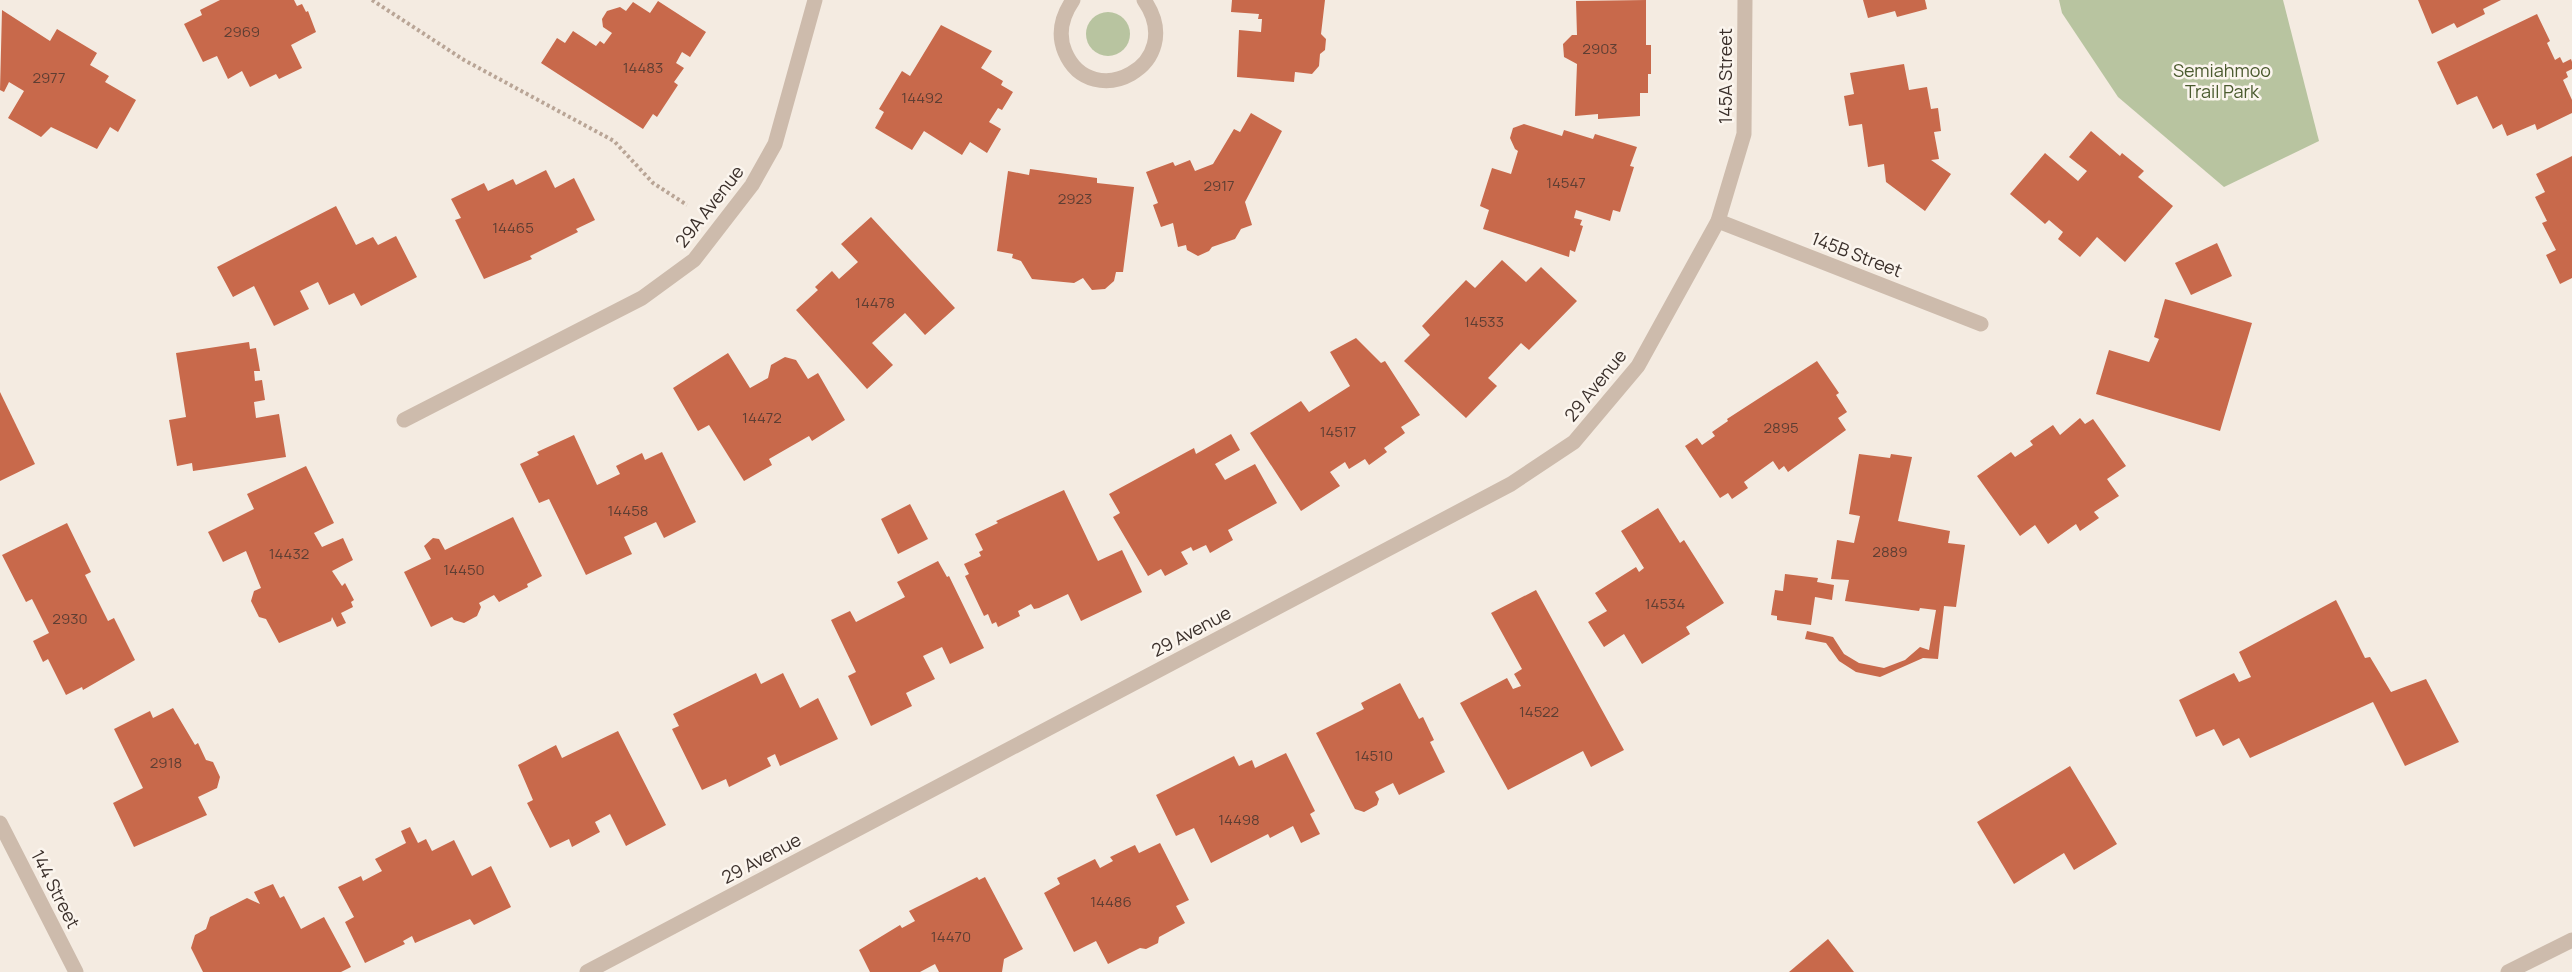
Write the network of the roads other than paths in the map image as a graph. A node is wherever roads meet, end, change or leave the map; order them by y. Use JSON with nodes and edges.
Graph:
{"nodes":[{"id":1,"x":815,"y":0,"type":"edge"},
{"id":2,"x":1144,"y":0,"type":"edge"},
{"id":3,"x":1745,"y":0,"type":"edge"},
{"id":4,"x":1066,"y":3,"type":"edge"},
{"id":5,"x":1718,"y":221,"type":"junction"},
{"id":6,"x":1981,"y":324,"type":"dead end"},
{"id":7,"x":404,"y":420,"type":"dead end"},
{"id":8,"x":0,"y":823,"type":"edge"},
{"id":9,"x":2572,"y":940,"type":"edge"},
{"id":10,"x":76,"y":972,"type":"edge"},
{"id":11,"x":587,"y":972,"type":"edge"},
{"id":12,"x":2508,"y":972,"type":"edge"}],
"edges":[{"from":1,"to":7,"type":"street","name":"29A Avenue"},
{"from":2,"to":4,"type":"street"},
{"from":3,"to":5,"type":"street","name":"145A Street"},
{"from":5,"to":6,"type":"street","name":"145B Street"},
{"from":5,"to":11,"type":"street","name":"29 Avenue"},
{"from":8,"to":10,"type":"street","name":"144 Street"},
{"from":9,"to":12,"type":"street"}]}
